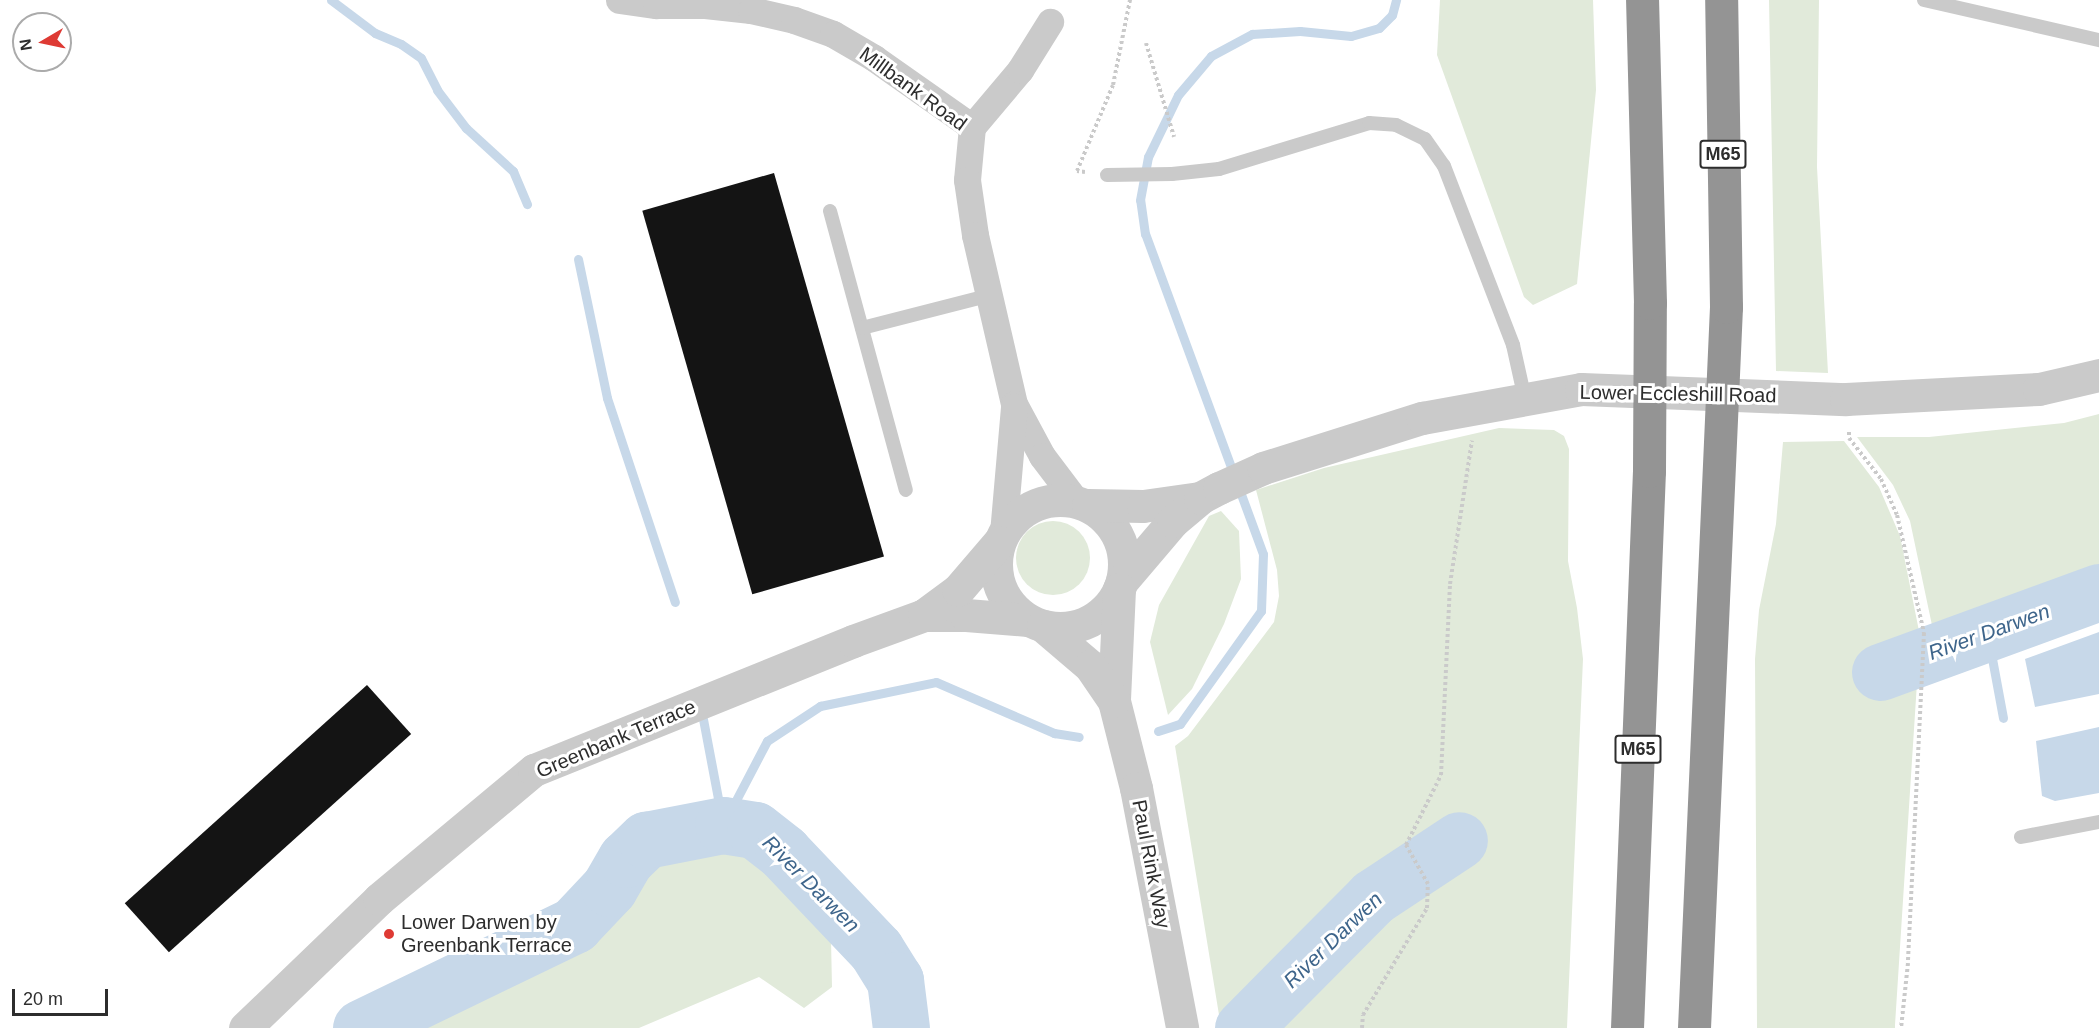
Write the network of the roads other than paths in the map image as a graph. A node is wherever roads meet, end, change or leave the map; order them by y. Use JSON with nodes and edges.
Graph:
{"nodes":[{"id":1,"x":619,"y":0,"type":"edge"},
{"id":2,"x":1642,"y":0,"type":"edge"},
{"id":3,"x":1721,"y":0,"type":"edge"},
{"id":4,"x":1924,"y":0,"type":"edge"},
{"id":5,"x":1050,"y":22,"type":"dead end"},
{"id":6,"x":2099,"y":40,"type":"edge"},
{"id":7,"x":972,"y":128,"type":"junction"},
{"id":8,"x":1107,"y":175,"type":"road end"},
{"id":9,"x":830,"y":211,"type":"dead end"},
{"id":10,"x":987,"y":296,"type":"junction"},
{"id":11,"x":862,"y":328,"type":"junction"},
{"id":12,"x":2099,"y":375,"type":"edge"},
{"id":13,"x":1525,"y":399,"type":"junction"},
{"id":14,"x":1014,"y":404,"type":"junction"},
{"id":15,"x":906,"y":490,"type":"dead end"},
{"id":16,"x":1209,"y":493,"type":"junction"},
{"id":17,"x":1082,"y":503,"type":"junction"},
{"id":18,"x":1001,"y":538,"type":"junction"},
{"id":19,"x":1121,"y":585,"type":"junction"},
{"id":20,"x":924,"y":615,"type":"junction"},
{"id":21,"x":1035,"y":623,"type":"junction"},
{"id":22,"x":1114,"y":700,"type":"junction"},
{"id":23,"x":2099,"y":822,"type":"edge"},
{"id":24,"x":2021,"y":837,"type":"dead end"},
{"id":25,"x":1702,"y":839,"type":"junction"},
{"id":26,"x":245,"y":1028,"type":"edge"},
{"id":27,"x":1182,"y":1028,"type":"edge"},
{"id":28,"x":1627,"y":1028,"type":"edge"},
{"id":29,"x":1694,"y":1028,"type":"edge"},
{"id":30,"x":1707,"y":1028,"type":"edge"}],
"edges":[{"from":1,"to":7,"type":"street","name":"Millbank Road"},
{"from":2,"to":28,"type":"highway","number":"M65"},
{"from":3,"to":25,"type":"highway","number":"M65"},
{"from":4,"to":6,"type":"lane"},
{"from":5,"to":7,"type":"street"},
{"from":7,"to":10,"type":"street","name":"Millbank Road"},
{"from":8,"to":13,"type":"lane"},
{"from":9,"to":11,"type":"lane"},
{"from":10,"to":11,"type":"lane"},
{"from":10,"to":14,"type":"street","name":"Millbank Road"},
{"from":11,"to":15,"type":"lane"},
{"from":12,"to":13,"type":"street","name":"Lower Eccleshill Road"},
{"from":13,"to":16,"type":"street","name":"Lower Eccleshill Road"},
{"from":14,"to":17,"type":"street","name":"Millbank Road"},
{"from":14,"to":18,"type":"street","name":"Millbank Road"},
{"from":16,"to":17,"type":"street","name":"Lower Eccleshill Road"},
{"from":16,"to":19,"type":"street","name":"Lower Eccleshill Road"},
{"from":17,"to":18,"type":"street"},
{"from":17,"to":19,"type":"street"},
{"from":18,"to":20,"type":"street","name":"Greenbank Terrace"},
{"from":18,"to":21,"type":"street"},
{"from":19,"to":21,"type":"street"},
{"from":19,"to":22,"type":"street","name":"Paul Rink Way"},
{"from":20,"to":21,"type":"street","name":"Greenbank Terrace"},
{"from":20,"to":26,"type":"street","name":"Greenbank Terrace"},
{"from":21,"to":22,"type":"street","name":"Paul Rink Way"},
{"from":22,"to":27,"type":"street","name":"Paul Rink Way"},
{"from":23,"to":24,"type":"lane"},
{"from":25,"to":29,"type":"highway","number":"M65"},
{"from":25,"to":30,"type":"highway","number":"M65"}]}
